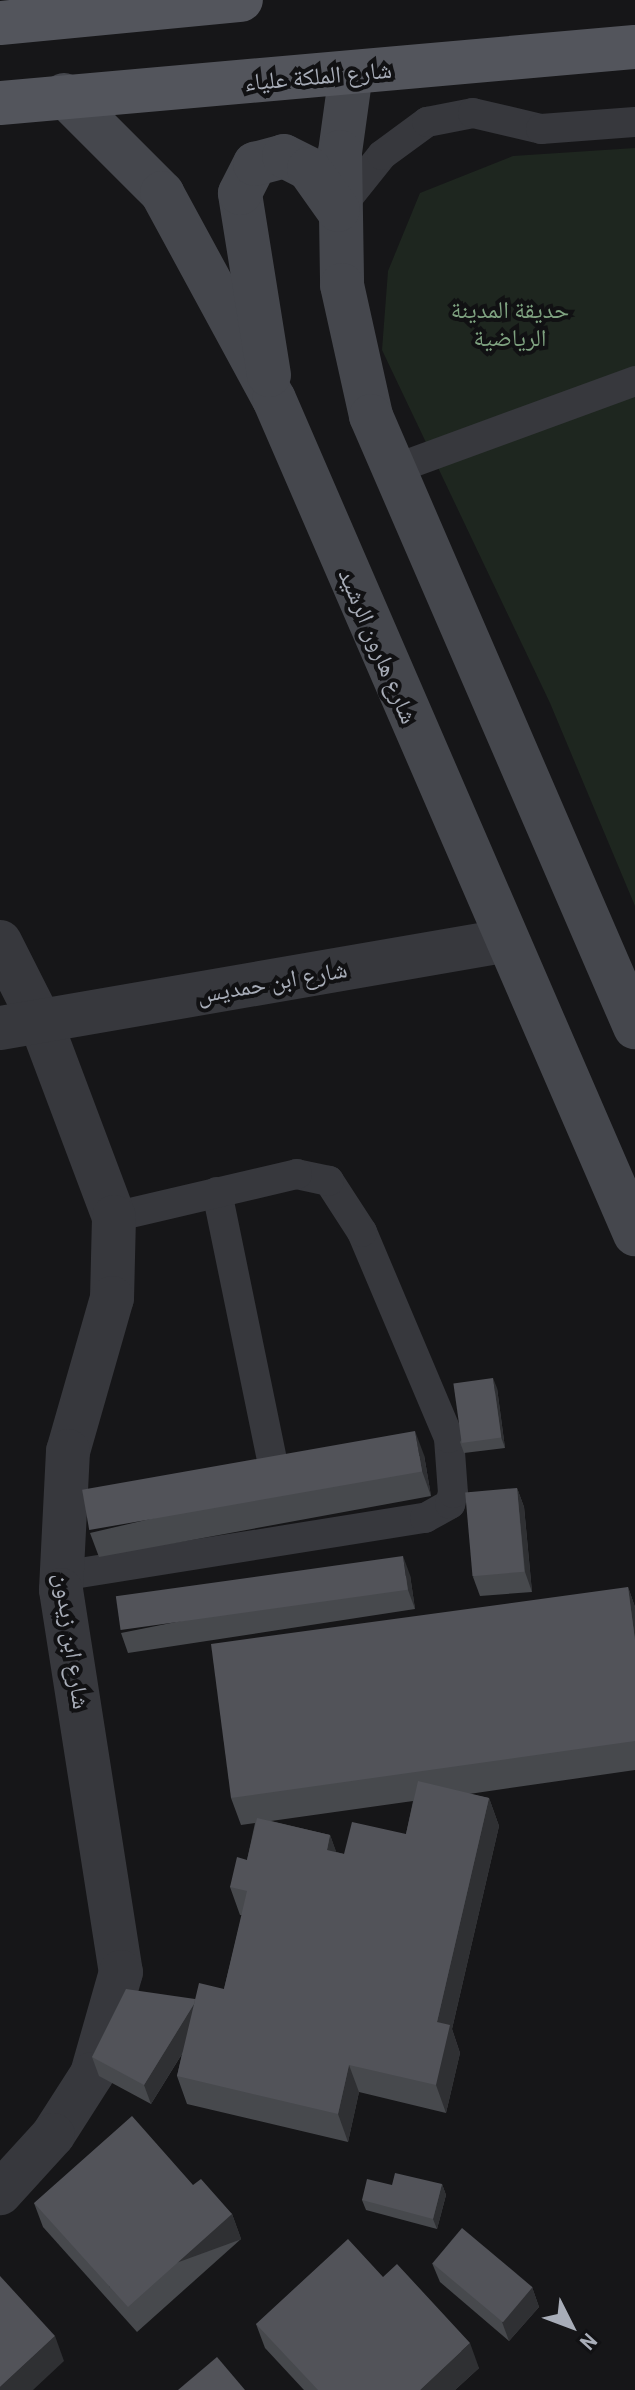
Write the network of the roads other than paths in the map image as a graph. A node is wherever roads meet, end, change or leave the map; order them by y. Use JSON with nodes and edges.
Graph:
{"nodes":[{"id":1,"x":241,"y":0,"type":"edge"},
{"id":2,"x":0,"y":23,"type":"edge"},
{"id":3,"x":635,"y":47,"type":"edge"},
{"id":4,"x":351,"y":73,"type":"junction"},
{"id":5,"x":64,"y":95,"type":"junction"},
{"id":6,"x":0,"y":103,"type":"edge"},
{"id":7,"x":624,"y":123,"type":"edge"},
{"id":8,"x":635,"y":147,"type":"edge"},
{"id":9,"x":338,"y":210,"type":"junction"},
{"id":10,"x":635,"y":381,"type":"edge"},
{"id":11,"x":274,"y":399,"type":"junction"},
{"id":12,"x":392,"y":470,"type":"junction"},
{"id":13,"x":503,"y":941,"type":"junction"},
{"id":14,"x":0,"y":942,"type":"edge"},
{"id":15,"x":21,"y":1026,"type":"edge"},
{"id":16,"x":635,"y":1027,"type":"edge"},
{"id":17,"x":217,"y":1192,"type":"junction"},
{"id":18,"x":114,"y":1217,"type":"junction"},
{"id":19,"x":635,"y":1234,"type":"edge"},
{"id":20,"x":243,"y":1469,"type":"edge"},
{"id":21,"x":61,"y":1576,"type":"junction"},
{"id":22,"x":0,"y":2193,"type":"edge"}],
"edges":[{"from":1,"to":2,"type":"main road"},
{"from":3,"to":4,"type":"main road","name":"شارع الملكة علياء"},
{"from":4,"to":5,"type":"main road","name":"شارع الملكة علياء"},
{"from":4,"to":9,"type":"main road"},
{"from":5,"to":6,"type":"main road","name":"شارع الملكة علياء"},
{"from":5,"to":11,"type":"main road","name":"شارع هارون الرشيد"},
{"from":7,"to":8,"type":"lane"},
{"from":7,"to":9,"type":"lane"},
{"from":9,"to":11,"type":"main road"},
{"from":9,"to":12,"type":"main road"},
{"from":10,"to":12,"type":"lane"},
{"from":11,"to":13,"type":"main road","name":"شارع هارون الرشيد"},
{"from":12,"to":16,"type":"main road"},
{"from":13,"to":15,"type":"street","name":"شارع ابن حمديس"},
{"from":13,"to":19,"type":"main road","name":"شارع هارون الرشيد"},
{"from":14,"to":15,"type":"street","name":"شارع ابن زيدون"},
{"from":15,"to":18,"type":"street","name":"شارع ابن زيدون"},
{"from":17,"to":18,"type":"lane"},
{"from":17,"to":20,"type":"lane"},
{"from":17,"to":21,"type":"lane"},
{"from":18,"to":21,"type":"street","name":"شارع ابن زيدون"},
{"from":21,"to":22,"type":"street","name":"شارع ابن زيدون"}]}
